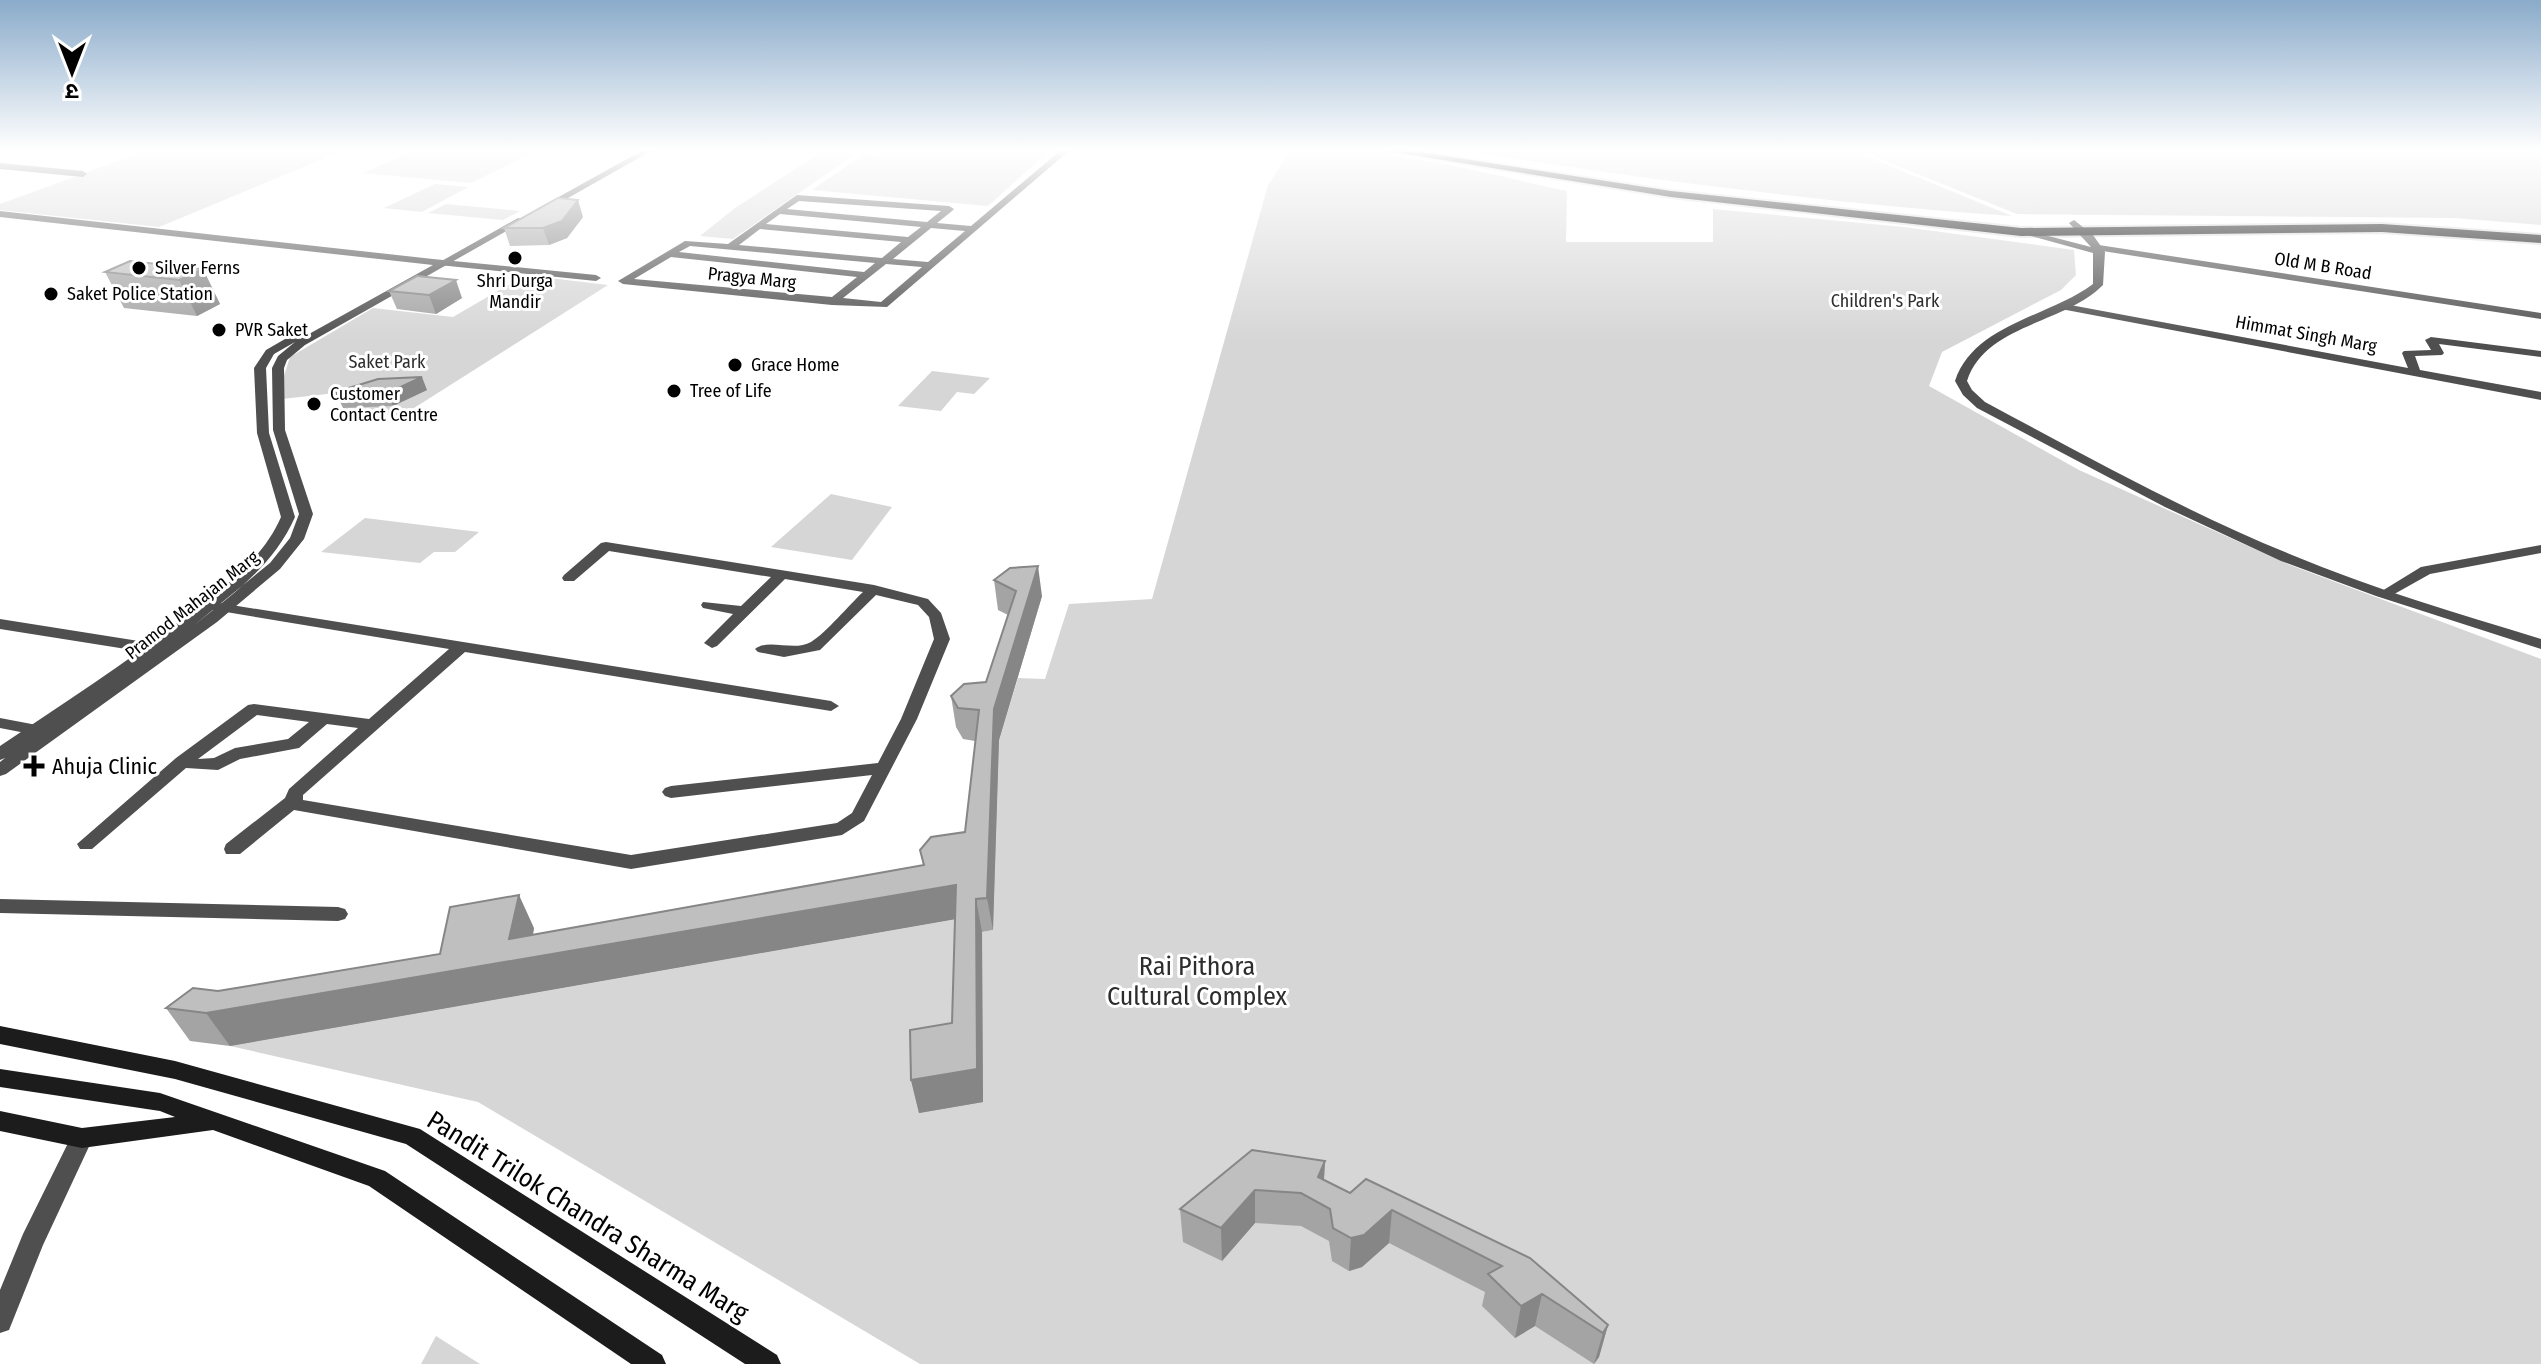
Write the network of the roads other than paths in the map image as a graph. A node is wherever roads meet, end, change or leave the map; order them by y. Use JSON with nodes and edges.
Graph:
{"nodes":[{"id":1,"x":0,"y":214,"type":"edge"},
{"id":2,"x":526,"y":214,"type":"edge"},
{"id":3,"x":528,"y":214,"type":"edge"},
{"id":4,"x":774,"y":214,"type":"edge"},
{"id":5,"x":809,"y":214,"type":"edge"},
{"id":6,"x":943,"y":214,"type":"edge"},
{"id":7,"x":991,"y":214,"type":"edge"},
{"id":8,"x":1852,"y":214,"type":"edge"},
{"id":9,"x":1914,"y":214,"type":"edge"},
{"id":10,"x":510,"y":223,"type":"junction"},
{"id":11,"x":930,"y":224,"type":"junction"},
{"id":12,"x":758,"y":226,"type":"junction"},
{"id":13,"x":2079,"y":227,"type":"junction"},
{"id":14,"x":973,"y":229,"type":"junction"},
{"id":15,"x":2541,"y":231,"type":"edge"},
{"id":16,"x":2021,"y":232,"type":"junction"},
{"id":17,"x":2541,"y":239,"type":"edge"},
{"id":18,"x":911,"y":240,"type":"junction"},
{"id":19,"x":732,"y":245,"type":"junction"},
{"id":20,"x":2100,"y":250,"type":"junction"},
{"id":21,"x":667,"y":254,"type":"junction"},
{"id":22,"x":887,"y":260,"type":"junction"},
{"id":23,"x":439,"y":262,"type":"junction"},
{"id":24,"x":931,"y":265,"type":"junction"},
{"id":25,"x":867,"y":275,"type":"junction"},
{"id":26,"x":596,"y":278,"type":"dead end"},
{"id":27,"x":832,"y":302,"type":"junction"},
{"id":28,"x":2065,"y":307,"type":"junction"},
{"id":29,"x":2541,"y":316,"type":"edge"},
{"id":30,"x":2438,"y":353,"type":"junction"},
{"id":31,"x":2541,"y":354,"type":"edge"},
{"id":32,"x":2415,"y":372,"type":"junction"},
{"id":33,"x":2451,"y":380,"type":"junction"},
{"id":34,"x":2541,"y":396,"type":"edge"},
{"id":35,"x":2541,"y":549,"type":"edge"},
{"id":36,"x":782,"y":574,"type":"junction"},
{"id":37,"x":569,"y":578,"type":"dead end"},
{"id":38,"x":232,"y":588,"type":"junction"},
{"id":39,"x":251,"y":588,"type":"junction"},
{"id":40,"x":874,"y":589,"type":"junction"},
{"id":41,"x":2384,"y":594,"type":"junction"},
{"id":42,"x":708,"y":605,"type":"dead end"},
{"id":43,"x":217,"y":607,"type":"junction"},
{"id":44,"x":744,"y":611,"type":"junction"},
{"id":45,"x":0,"y":624,"type":"edge"},
{"id":46,"x":712,"y":643,"type":"dead end"},
{"id":47,"x":2541,"y":644,"type":"edge"},
{"id":48,"x":461,"y":647,"type":"junction"},
{"id":49,"x":763,"y":649,"type":"dead end"},
{"id":50,"x":162,"y":650,"type":"junction"},
{"id":51,"x":831,"y":706,"type":"dead end"},
{"id":52,"x":324,"y":718,"type":"junction"},
{"id":53,"x":0,"y":723,"type":"edge"},
{"id":54,"x":372,"y":725,"type":"junction"},
{"id":55,"x":36,"y":730,"type":"junction"},
{"id":56,"x":0,"y":754,"type":"edge"},
{"id":57,"x":182,"y":762,"type":"junction"},
{"id":58,"x":884,"y":768,"type":"junction"},
{"id":59,"x":0,"y":770,"type":"edge"},
{"id":60,"x":671,"y":792,"type":"dead end"},
{"id":61,"x":293,"y":801,"type":"junction"},
{"id":62,"x":86,"y":844,"type":"dead end"},
{"id":63,"x":233,"y":849,"type":"dead end"},
{"id":64,"x":0,"y":906,"type":"edge"},
{"id":65,"x":338,"y":914,"type":"dead end"},
{"id":66,"x":0,"y":1035,"type":"edge"},
{"id":67,"x":0,"y":1078,"type":"edge"},
{"id":68,"x":0,"y":1121,"type":"edge"},
{"id":69,"x":214,"y":1121,"type":"junction"},
{"id":70,"x":82,"y":1138,"type":"junction"},
{"id":71,"x":0,"y":1321,"type":"edge"},
{"id":72,"x":653,"y":1364,"type":"edge"},
{"id":73,"x":768,"y":1364,"type":"edge"}],
"edges":[{"from":1,"to":23,"type":"street"},
{"from":2,"to":10,"type":"street","name":"Pramod Mahajan Marg"},
{"from":3,"to":10,"type":"street","name":"Pramod Mahajan Marg"},
{"from":4,"to":12,"type":"street"},
{"from":5,"to":11,"type":"street"},
{"from":6,"to":11,"type":"street"},
{"from":7,"to":14,"type":"street"},
{"from":8,"to":16,"type":"main road"},
{"from":9,"to":13,"type":"main road"},
{"from":10,"to":23,"type":"street","name":"Pramod Mahajan Marg"},
{"from":11,"to":14,"type":"street"},
{"from":11,"to":18,"type":"street"},
{"from":12,"to":18,"type":"street"},
{"from":12,"to":19,"type":"street"},
{"from":13,"to":15,"type":"main road"},
{"from":13,"to":16,"type":"main road"},
{"from":13,"to":17,"type":"main road"},
{"from":13,"to":20,"type":"street"},
{"from":14,"to":24,"type":"street"},
{"from":16,"to":20,"type":"street","name":"Old M B Road"},
{"from":18,"to":22,"type":"street"},
{"from":19,"to":21,"type":"street"},
{"from":19,"to":22,"type":"street"},
{"from":20,"to":28,"type":"street"},
{"from":20,"to":29,"type":"street","name":"Old M B Road"},
{"from":21,"to":25,"type":"street"},
{"from":21,"to":27,"type":"street","name":"Pragya Marg"},
{"from":22,"to":24,"type":"street"},
{"from":22,"to":25,"type":"street"},
{"from":23,"to":26,"type":"street"},
{"from":23,"to":38,"type":"street","name":"Pramod Mahajan Marg"},
{"from":23,"to":39,"type":"street","name":"Pramod Mahajan Marg"},
{"from":24,"to":27,"type":"street","name":"Pragya Marg"},
{"from":25,"to":27,"type":"street"},
{"from":28,"to":32,"type":"street","name":"Himmat Singh Marg"},
{"from":28,"to":41,"type":"street"},
{"from":30,"to":31,"type":"street"},
{"from":30,"to":32,"type":"street"},
{"from":30,"to":33,"type":"street"},
{"from":32,"to":33,"type":"street","name":"Himmat Singh Marg"},
{"from":33,"to":34,"type":"street","name":"Himmat Singh Marg"},
{"from":35,"to":41,"type":"street"},
{"from":36,"to":37,"type":"street"},
{"from":36,"to":40,"type":"street"},
{"from":36,"to":44,"type":"street"},
{"from":38,"to":39,"type":"street"},
{"from":38,"to":43,"type":"street","name":"Pramod Mahajan Marg"},
{"from":39,"to":43,"type":"street","name":"Pramod Mahajan Marg"},
{"from":40,"to":49,"type":"street"},
{"from":40,"to":58,"type":"street"},
{"from":41,"to":47,"type":"street"},
{"from":42,"to":44,"type":"street"},
{"from":43,"to":48,"type":"street"},
{"from":43,"to":50,"type":"street","name":"Pramod Mahajan Marg"},
{"from":44,"to":46,"type":"street"},
{"from":45,"to":50,"type":"street"},
{"from":48,"to":51,"type":"street"},
{"from":48,"to":54,"type":"street"},
{"from":50,"to":55,"type":"street","name":"Pramod Mahajan Marg"},
{"from":50,"to":59,"type":"street","name":"Pramod Mahajan Marg"},
{"from":52,"to":54,"type":"street"},
{"from":52,"to":57,"type":"street"},
{"from":52,"to":57,"type":"street"},
{"from":53,"to":55,"type":"street"},
{"from":54,"to":61,"type":"street"},
{"from":55,"to":56,"type":"street","name":"Pramod Mahajan Marg"},
{"from":57,"to":62,"type":"street"},
{"from":58,"to":60,"type":"street"},
{"from":58,"to":61,"type":"street"},
{"from":61,"to":63,"type":"street"},
{"from":64,"to":65,"type":"street"},
{"from":66,"to":73,"type":"main road","name":"Pandit Trilok Chandra Sharma Marg"},
{"from":67,"to":69,"type":"main road"},
{"from":68,"to":70,"type":"main road"},
{"from":69,"to":70,"type":"main road"},
{"from":69,"to":72,"type":"main road"},
{"from":70,"to":71,"type":"street"}]}
